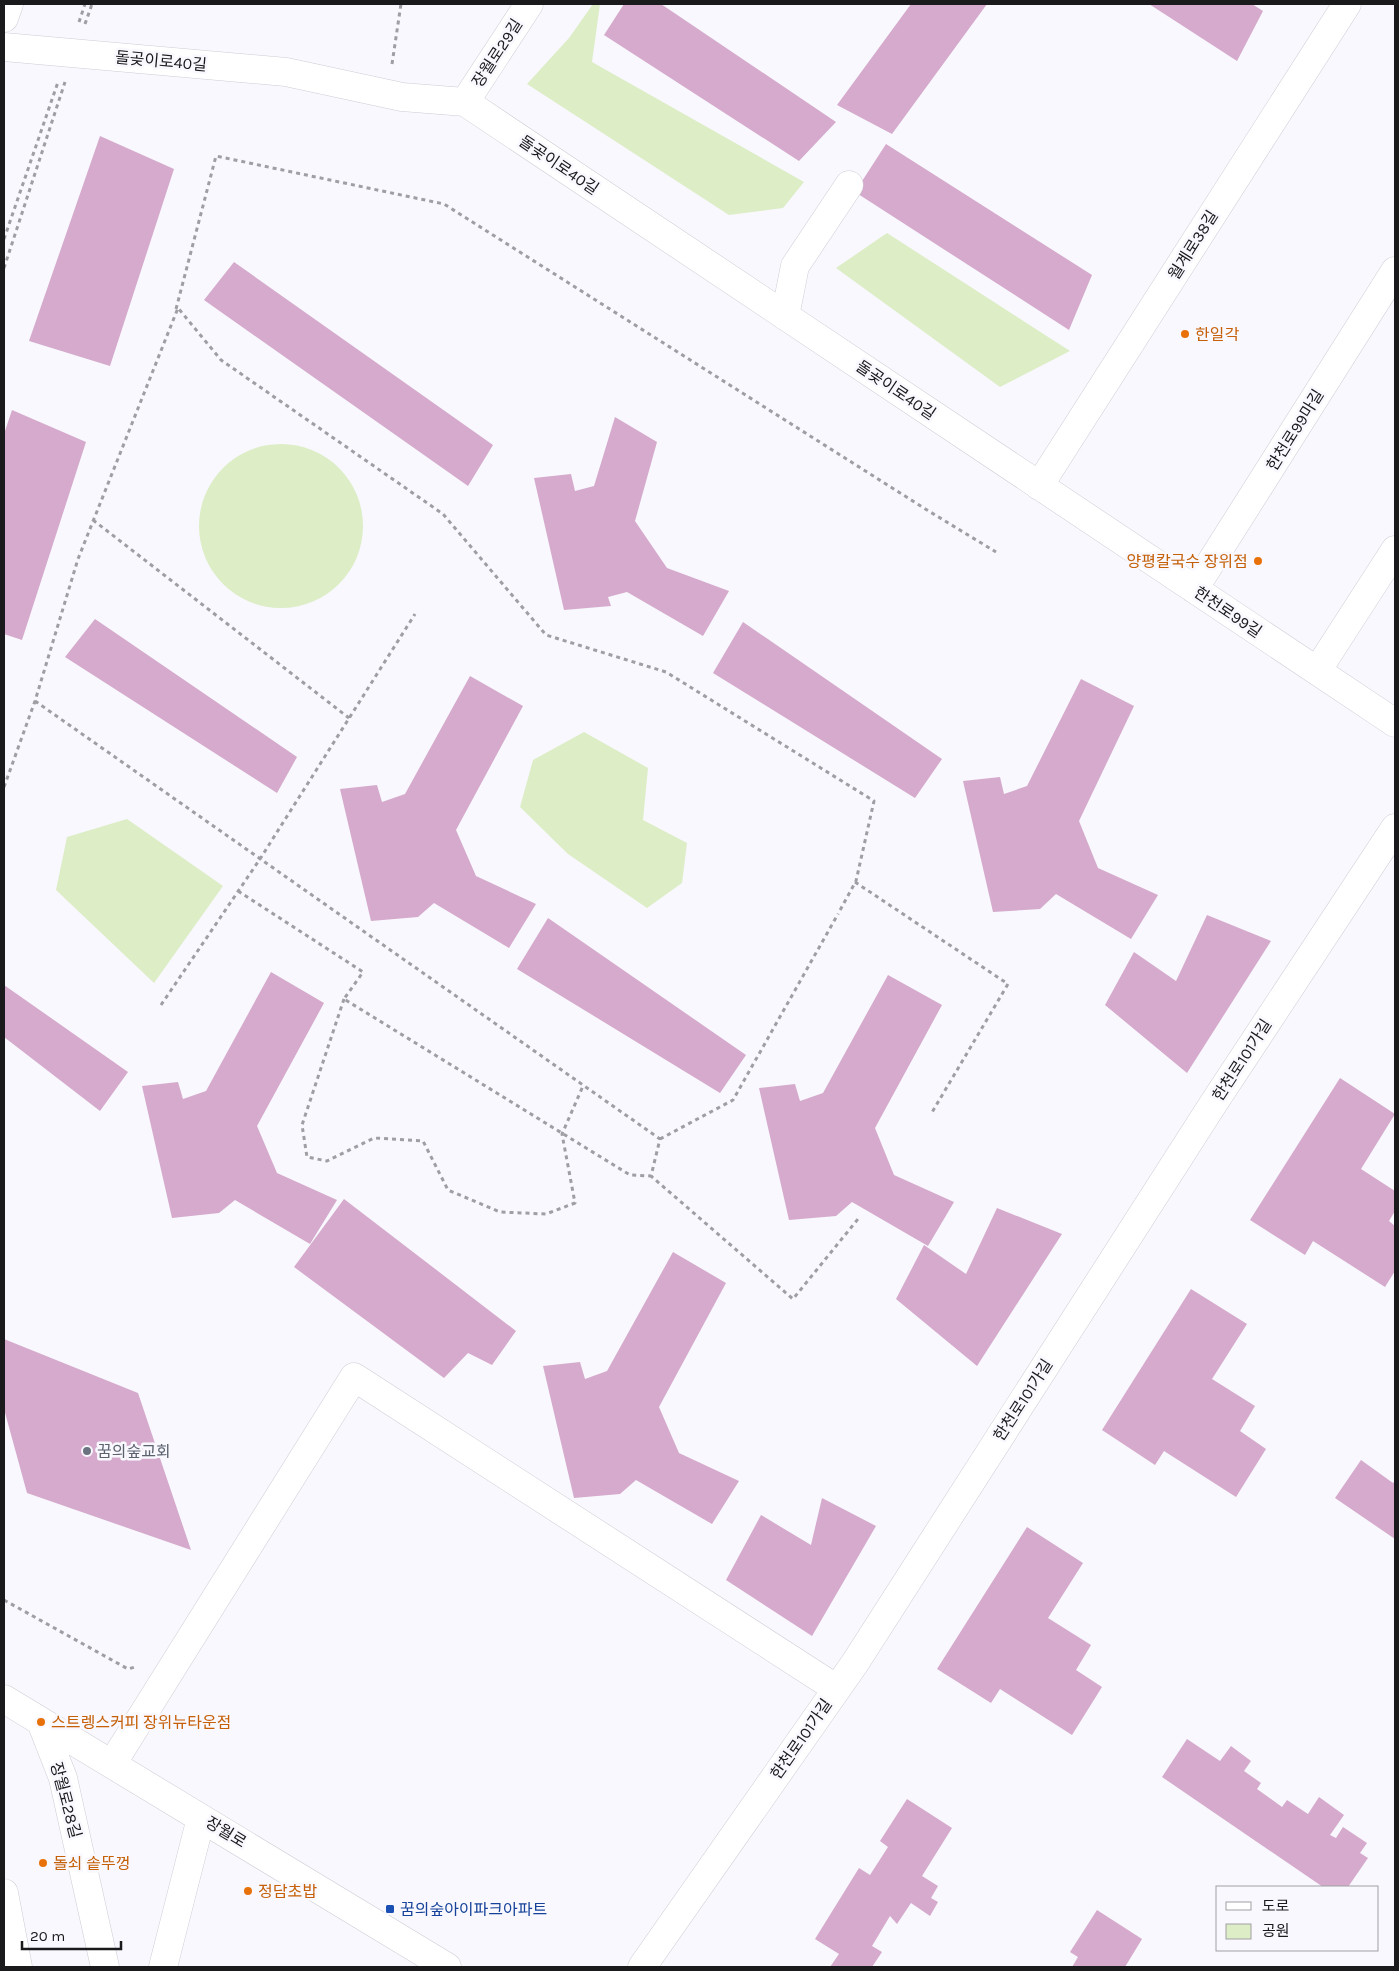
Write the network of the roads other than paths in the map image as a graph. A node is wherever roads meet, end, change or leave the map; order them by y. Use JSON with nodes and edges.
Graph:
{"nodes":[{"id":1,"x":9,"y":4,"type":"edge"},
{"id":2,"x":529,"y":4,"type":"edge"},
{"id":3,"x":1347,"y":4,"type":"edge"},
{"id":4,"x":4,"y":18,"type":"edge"},
{"id":5,"x":4,"y":47,"type":"edge"},
{"id":6,"x":465,"y":102,"type":"junction"},
{"id":7,"x":849,"y":185,"type":"dead end"},
{"id":8,"x":1395,"y":271,"type":"edge"},
{"id":9,"x":785,"y":316,"type":"junction"},
{"id":10,"x":1039,"y":486,"type":"junction"},
{"id":11,"x":1395,"y":550,"type":"edge"},
{"id":12,"x":1194,"y":589,"type":"junction"},
{"id":13,"x":1317,"y":671,"type":"junction"},
{"id":14,"x":1395,"y":723,"type":"edge"},
{"id":15,"x":1395,"y":828,"type":"edge"},
{"id":16,"x":837,"y":1689,"type":"junction"},
{"id":17,"x":4,"y":1699,"type":"edge"},
{"id":18,"x":41,"y":1722,"type":"junction"},
{"id":19,"x":112,"y":1764,"type":"junction"},
{"id":20,"x":201,"y":1818,"type":"junction"},
{"id":21,"x":4,"y":1893,"type":"edge"},
{"id":22,"x":8,"y":1937,"type":"edge"},
{"id":23,"x":18,"y":1967,"type":"edge"},
{"id":24,"x":105,"y":1967,"type":"edge"},
{"id":25,"x":163,"y":1967,"type":"edge"},
{"id":26,"x":447,"y":1967,"type":"edge"},
{"id":27,"x":642,"y":1967,"type":"edge"}],
"edges":[{"from":1,"to":4,"type":"street"},
{"from":2,"to":6,"type":"street","name":"장월로29길"},
{"from":3,"to":10,"type":"street","name":"월계로38길"},
{"from":5,"to":6,"type":"street","name":"돌곶이로40길"},
{"from":6,"to":9,"type":"street","name":"돌곶이로40길"},
{"from":7,"to":9,"type":"street"},
{"from":8,"to":12,"type":"street","name":"한천로99마길"},
{"from":9,"to":10,"type":"street","name":"돌곶이로40길"},
{"from":10,"to":12,"type":"street","name":"한천로99길"},
{"from":11,"to":13,"type":"street"},
{"from":12,"to":13,"type":"street","name":"한천로99길"},
{"from":13,"to":14,"type":"street","name":"한천로99길"},
{"from":15,"to":16,"type":"street","name":"한천로101가길"},
{"from":16,"to":19,"type":"street"},
{"from":16,"to":27,"type":"street","name":"한천로101가길"},
{"from":17,"to":18,"type":"street","name":"장월로"},
{"from":18,"to":19,"type":"street","name":"장월로"},
{"from":18,"to":24,"type":"street","name":"장월로28길"},
{"from":19,"to":20,"type":"street","name":"장월로"},
{"from":20,"to":25,"type":"street"},
{"from":20,"to":26,"type":"street","name":"장월로"},
{"from":21,"to":22,"type":"street"},
{"from":22,"to":23,"type":"street"}]}
